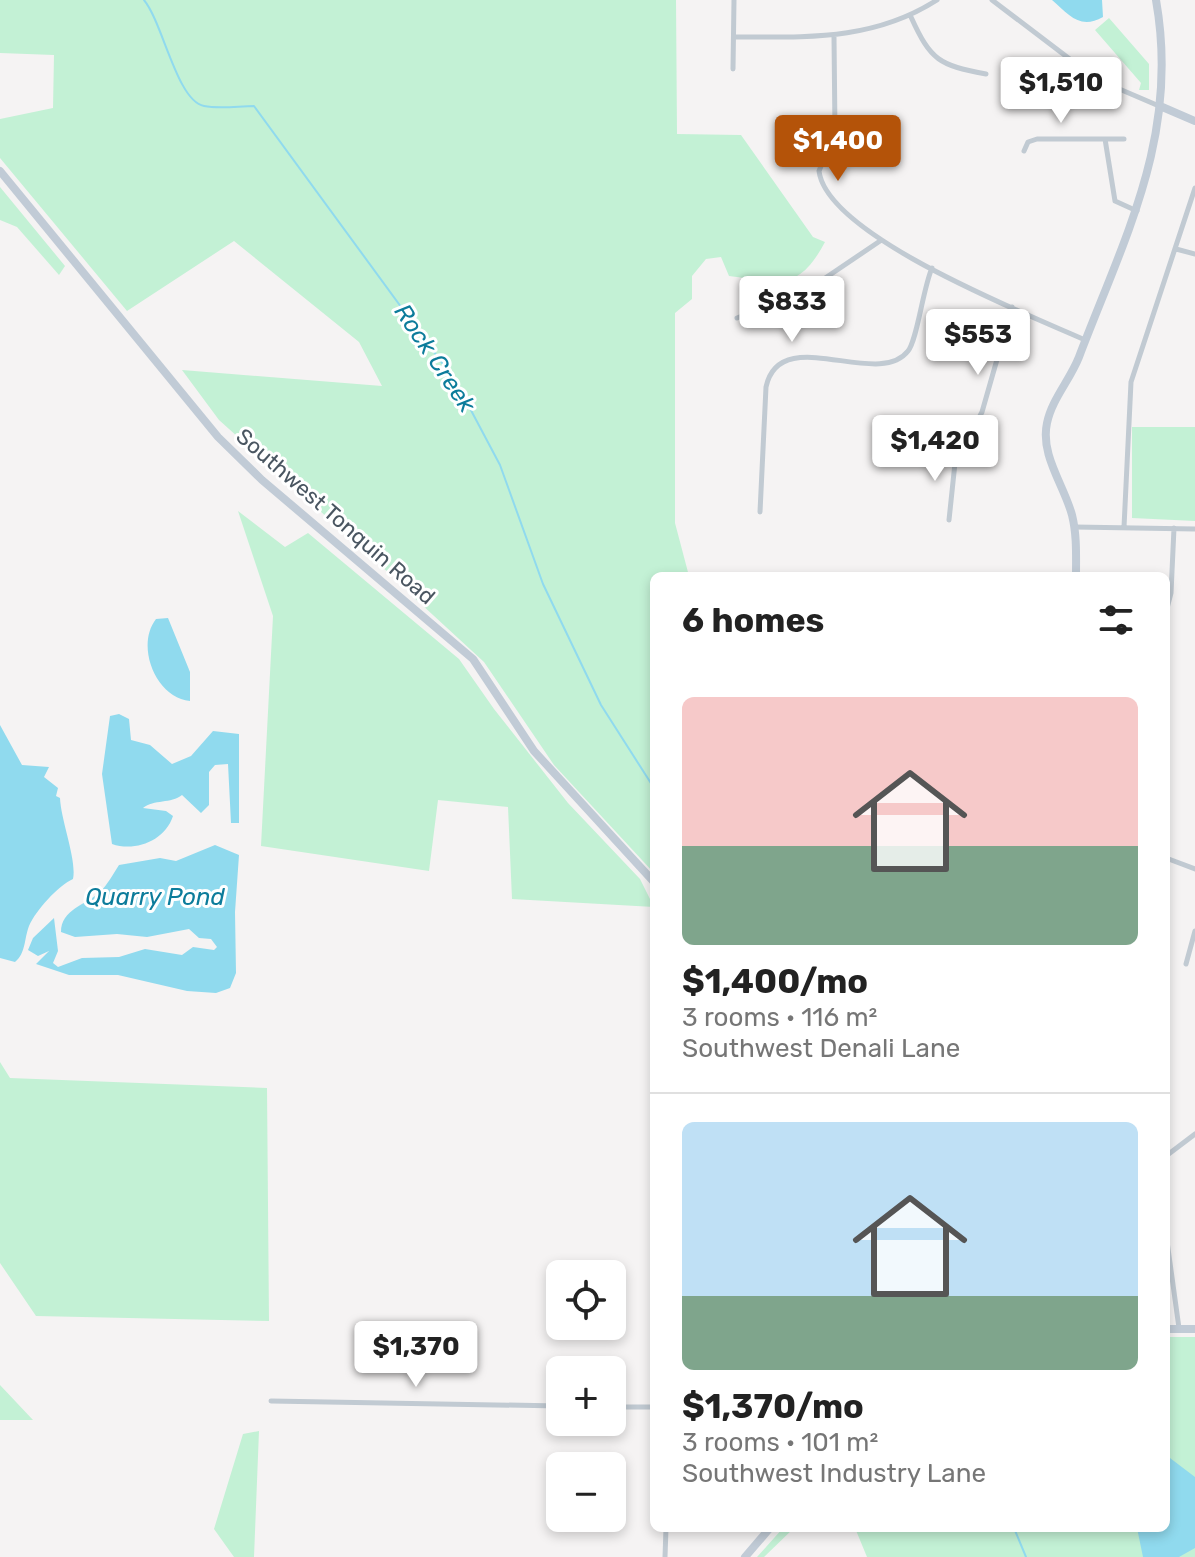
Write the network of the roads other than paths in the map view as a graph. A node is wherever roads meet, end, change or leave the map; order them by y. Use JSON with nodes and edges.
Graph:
{"nodes":[{"id":1,"x":734,"y":0,"type":"edge"},
{"id":2,"x":937,"y":0,"type":"edge"},
{"id":3,"x":992,"y":0,"type":"edge"},
{"id":4,"x":1156,"y":0,"type":"edge"},
{"id":5,"x":911,"y":17,"type":"junction"},
{"id":6,"x":734,"y":37,"type":"junction"},
{"id":7,"x":834,"y":37,"type":"junction"},
{"id":8,"x":733,"y":69,"type":"dead end"},
{"id":9,"x":986,"y":74,"type":"dead end"},
{"id":10,"x":1160,"y":106,"type":"junction"},
{"id":11,"x":1195,"y":121,"type":"edge"},
{"id":12,"x":1105,"y":139,"type":"junction"},
{"id":13,"x":1124,"y":139,"type":"dead end"},
{"id":14,"x":1024,"y":151,"type":"dead end"},
{"id":15,"x":0,"y":171,"type":"edge"},
{"id":16,"x":1195,"y":188,"type":"edge"},
{"id":17,"x":1138,"y":212,"type":"junction"},
{"id":18,"x":880,"y":241,"type":"junction"},
{"id":19,"x":1176,"y":249,"type":"junction"},
{"id":20,"x":1195,"y":254,"type":"edge"},
{"id":21,"x":932,"y":268,"type":"junction"},
{"id":22,"x":1012,"y":307,"type":"junction"},
{"id":23,"x":737,"y":318,"type":"dead end"},
{"id":24,"x":1085,"y":340,"type":"junction"},
{"id":25,"x":760,"y":512,"type":"dead end"},
{"id":26,"x":949,"y":520,"type":"dead end"},
{"id":27,"x":1075,"y":527,"type":"junction"},
{"id":28,"x":1124,"y":527,"type":"junction"},
{"id":29,"x":1174,"y":528,"type":"junction"},
{"id":30,"x":1195,"y":529,"type":"edge"},
{"id":31,"x":1076,"y":572,"type":"edge"},
{"id":32,"x":1170,"y":597,"type":"edge"},
{"id":33,"x":1170,"y":860,"type":"edge"},
{"id":34,"x":1195,"y":869,"type":"edge"},
{"id":35,"x":650,"y":878,"type":"edge"},
{"id":36,"x":1195,"y":931,"type":"edge"},
{"id":37,"x":1186,"y":964,"type":"dead end"},
{"id":38,"x":1195,"y":1134,"type":"edge"},
{"id":39,"x":1170,"y":1153,"type":"edge"},
{"id":40,"x":1170,"y":1263,"type":"edge"},
{"id":41,"x":1170,"y":1329,"type":"edge"},
{"id":42,"x":1179,"y":1329,"type":"junction"},
{"id":43,"x":1195,"y":1329,"type":"edge"},
{"id":44,"x":271,"y":1401,"type":"dead end"},
{"id":45,"x":546,"y":1406,"type":"edge"},
{"id":46,"x":626,"y":1407,"type":"edge"},
{"id":47,"x":650,"y":1407,"type":"edge"},
{"id":48,"x":666,"y":1532,"type":"edge"},
{"id":49,"x":767,"y":1532,"type":"edge"},
{"id":50,"x":665,"y":1557,"type":"edge"},
{"id":51,"x":745,"y":1557,"type":"edge"}],
"edges":[{"from":1,"to":6,"type":"street"},
{"from":2,"to":5,"type":"street"},
{"from":3,"to":10,"type":"street"},
{"from":4,"to":10,"type":"main road"},
{"from":5,"to":7,"type":"street"},
{"from":5,"to":9,"type":"street"},
{"from":6,"to":7,"type":"street"},
{"from":6,"to":8,"type":"street"},
{"from":7,"to":18,"type":"street"},
{"from":10,"to":11,"type":"main road"},
{"from":10,"to":17,"type":"main road"},
{"from":12,"to":13,"type":"street"},
{"from":12,"to":14,"type":"street"},
{"from":12,"to":17,"type":"street"},
{"from":15,"to":35,"type":"main road","name":"Southwest Tonquin Road"},
{"from":16,"to":19,"type":"street"},
{"from":17,"to":24,"type":"main road"},
{"from":18,"to":21,"type":"street"},
{"from":18,"to":23,"type":"street"},
{"from":19,"to":20,"type":"street"},
{"from":19,"to":28,"type":"street"},
{"from":21,"to":22,"type":"street"},
{"from":21,"to":25,"type":"street"},
{"from":22,"to":24,"type":"street"},
{"from":22,"to":26,"type":"street"},
{"from":24,"to":27,"type":"main road"},
{"from":27,"to":28,"type":"street"},
{"from":27,"to":31,"type":"main road"},
{"from":28,"to":29,"type":"street"},
{"from":29,"to":30,"type":"street"},
{"from":29,"to":32,"type":"street"},
{"from":33,"to":34,"type":"street"},
{"from":36,"to":37,"type":"street"},
{"from":38,"to":39,"type":"street"},
{"from":40,"to":42,"type":"street"},
{"from":41,"to":42,"type":"main road"},
{"from":42,"to":43,"type":"main road"},
{"from":44,"to":45,"type":"street"},
{"from":46,"to":47,"type":"street"},
{"from":48,"to":50,"type":"street"},
{"from":49,"to":51,"type":"main road"}]}
